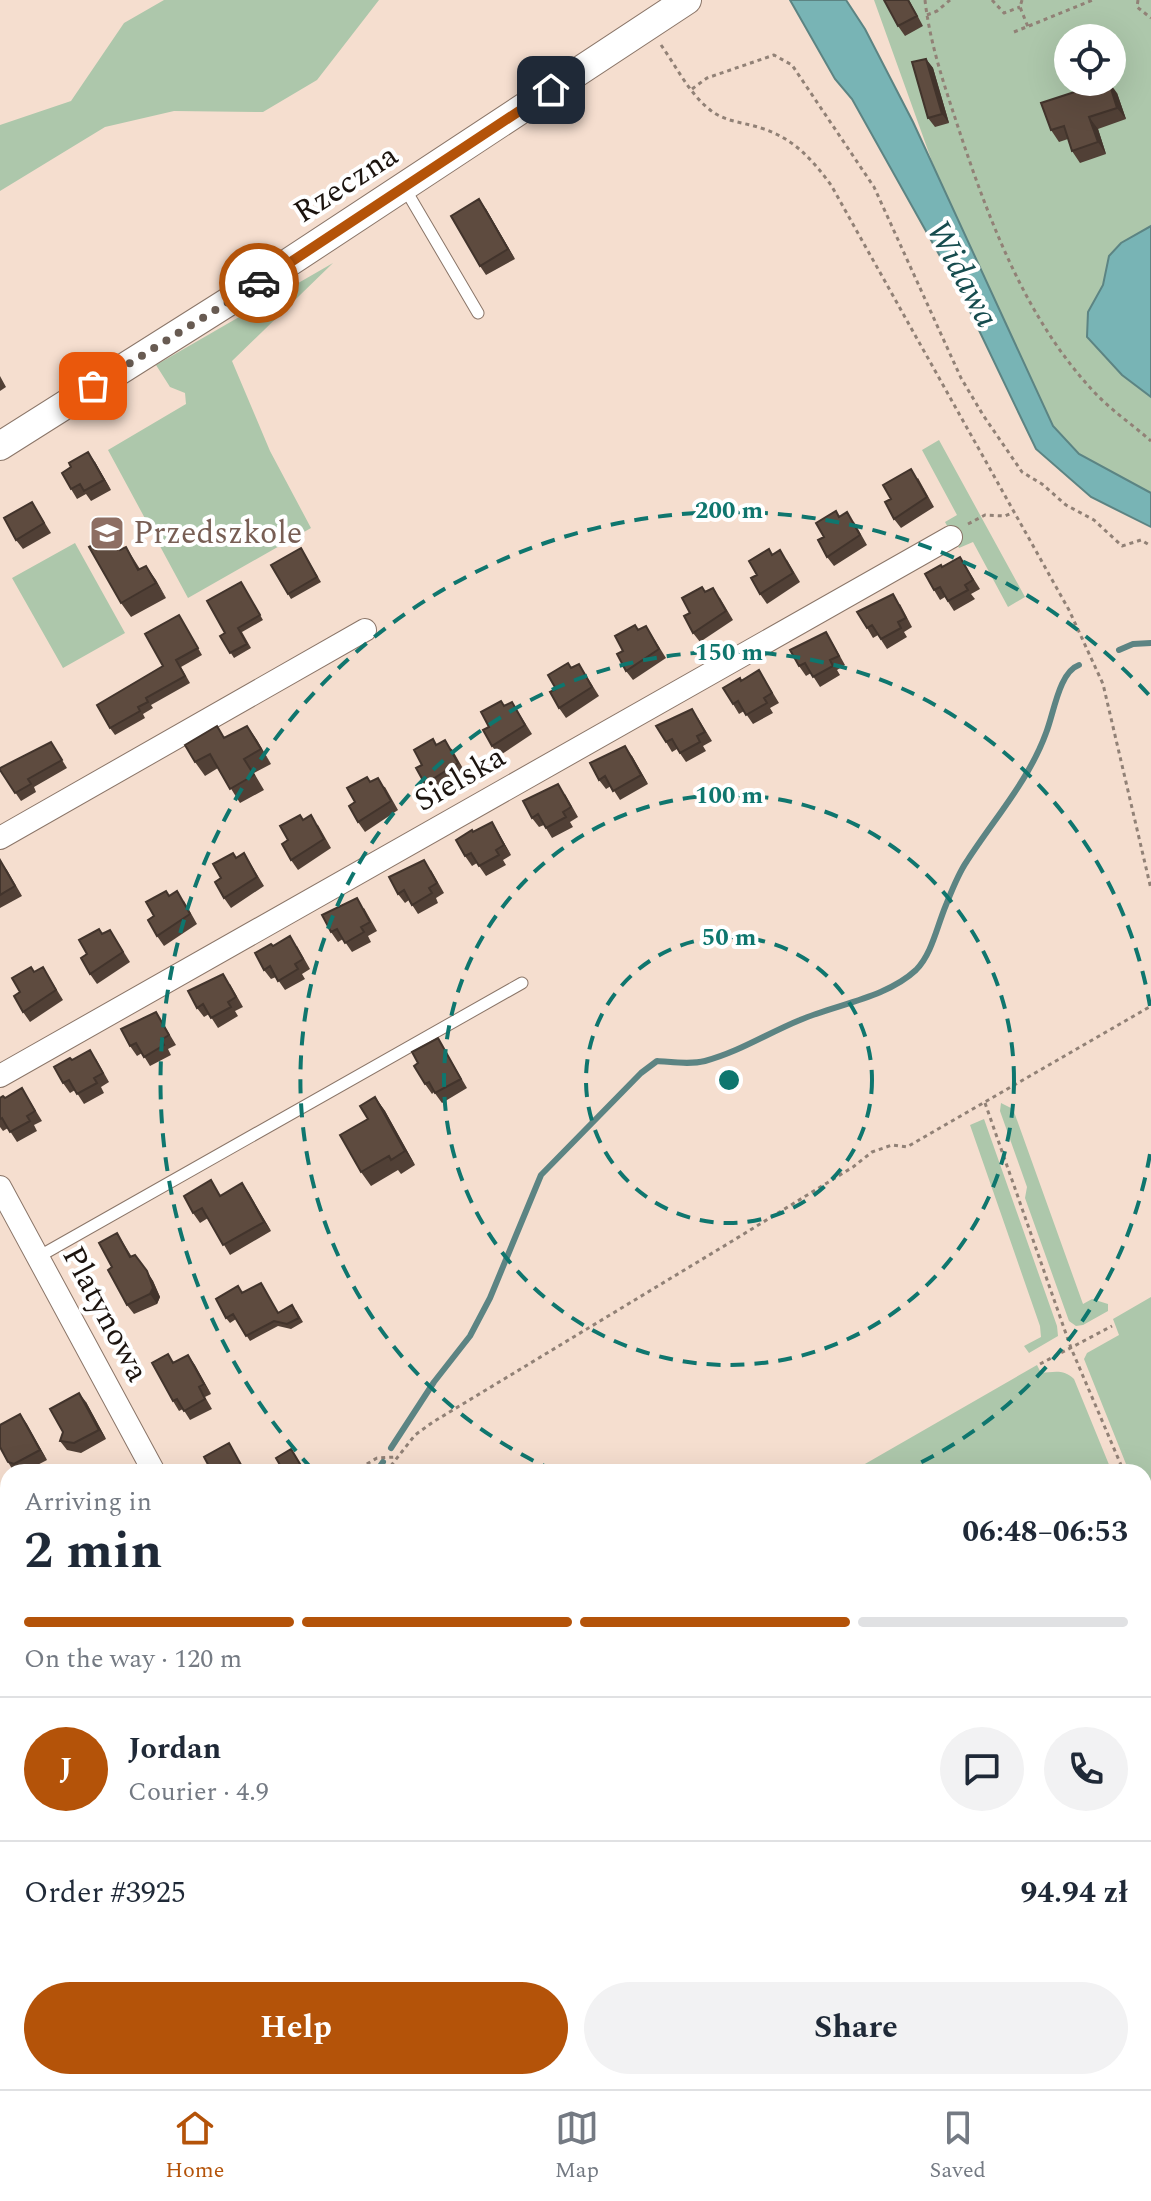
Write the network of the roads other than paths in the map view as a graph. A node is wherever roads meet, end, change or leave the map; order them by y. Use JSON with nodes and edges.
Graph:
{"nodes":[{"id":1,"x":687,"y":0,"type":"edge"},
{"id":2,"x":404,"y":187,"type":"junction"},
{"id":3,"x":478,"y":313,"type":"dead end"},
{"id":4,"x":0,"y":446,"type":"edge"},
{"id":5,"x":951,"y":537,"type":"road end"},
{"id":6,"x":365,"y":630,"type":"dead end"},
{"id":7,"x":0,"y":838,"type":"edge"},
{"id":8,"x":522,"y":983,"type":"dead end"},
{"id":9,"x":0,"y":1076,"type":"edge"},
{"id":10,"x":0,"y":1187,"type":"edge"},
{"id":11,"x":38,"y":1257,"type":"junction"},
{"id":12,"x":150,"y":1464,"type":"edge"}],
"edges":[{"from":1,"to":2,"type":"street","name":"Rzeczna"},
{"from":2,"to":3,"type":"lane"},
{"from":2,"to":4,"type":"street","name":"Rzeczna"},
{"from":5,"to":9,"type":"street","name":"Sielska"},
{"from":6,"to":7,"type":"street"},
{"from":8,"to":11,"type":"lane"},
{"from":10,"to":11,"type":"street","name":"Platynowa"},
{"from":11,"to":12,"type":"street","name":"Platynowa"}]}
